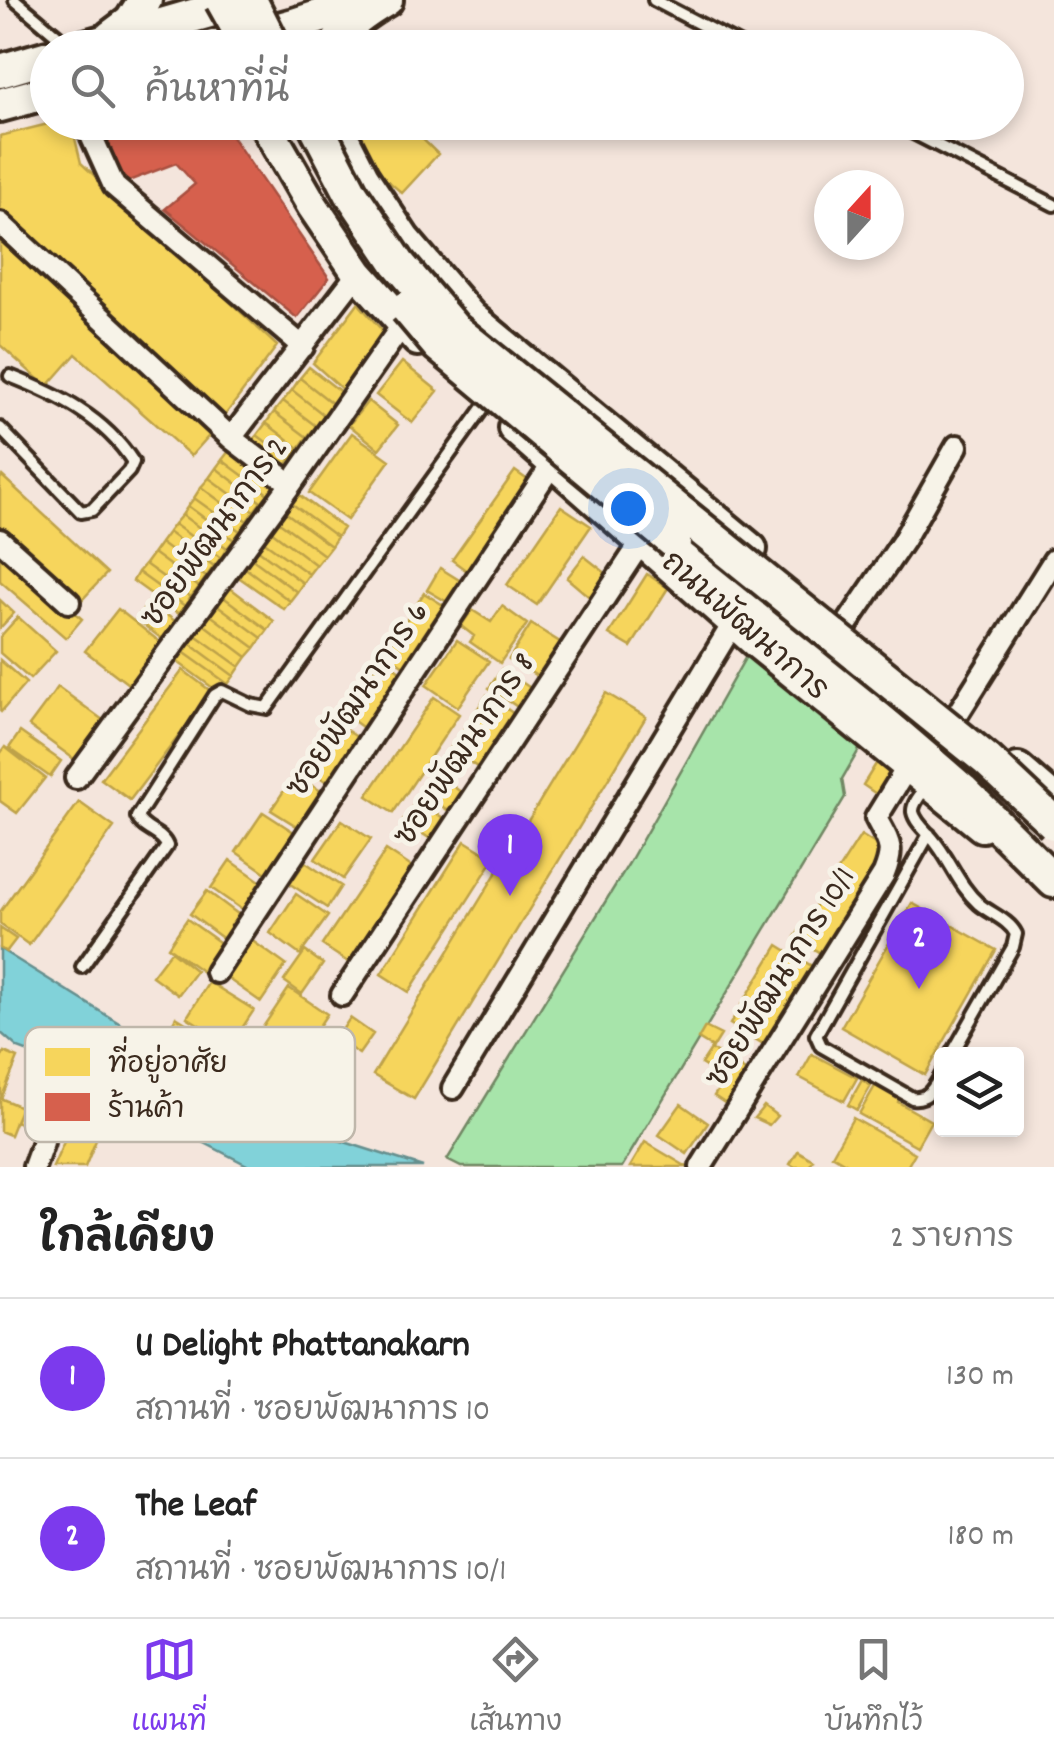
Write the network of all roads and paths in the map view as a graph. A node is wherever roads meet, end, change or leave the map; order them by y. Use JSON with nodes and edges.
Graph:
{"nodes":[{"id":1,"x":15,"y":0,"type":"edge"},
{"id":2,"x":145,"y":0,"type":"edge"},
{"id":3,"x":249,"y":0,"type":"edge"},
{"id":4,"x":370,"y":0,"type":"edge"},
{"id":5,"x":387,"y":0,"type":"edge"},
{"id":6,"x":654,"y":0,"type":"edge"},
{"id":7,"x":213,"y":4,"type":"edge"},
{"id":8,"x":51,"y":30,"type":"edge"},
{"id":9,"x":118,"y":30,"type":"edge"},
{"id":10,"x":136,"y":30,"type":"edge"},
{"id":11,"x":223,"y":30,"type":"edge"},
{"id":12,"x":289,"y":30,"type":"edge"},
{"id":13,"x":345,"y":30,"type":"edge"},
{"id":14,"x":712,"y":30,"type":"edge"},
{"id":15,"x":30,"y":97,"type":"edge"},
{"id":16,"x":0,"y":105,"type":"edge"},
{"id":17,"x":93,"y":140,"type":"edge"},
{"id":18,"x":264,"y":140,"type":"edge"},
{"id":19,"x":274,"y":140,"type":"edge"},
{"id":20,"x":300,"y":140,"type":"edge"},
{"id":21,"x":323,"y":140,"type":"edge"},
{"id":22,"x":344,"y":140,"type":"edge"},
{"id":23,"x":927,"y":140,"type":"edge"},
{"id":24,"x":293,"y":173,"type":"junction"},
{"id":25,"x":1054,"y":205,"type":"edge"},
{"id":26,"x":0,"y":223,"type":"edge"},
{"id":27,"x":358,"y":273,"type":"junction"},
{"id":28,"x":448,"y":290,"type":"junction"},
{"id":29,"x":406,"y":326,"type":"junction"},
{"id":30,"x":303,"y":348,"type":"junction"},
{"id":31,"x":10,"y":376,"type":"dead end"},
{"id":32,"x":486,"y":404,"type":"junction"},
{"id":33,"x":0,"y":428,"type":"edge"},
{"id":34,"x":231,"y":438,"type":"junction"},
{"id":35,"x":957,"y":446,"type":"dead end"},
{"id":36,"x":554,"y":463,"type":"junction"},
{"id":37,"x":291,"y":484,"type":"junction"},
{"id":38,"x":0,"y":540,"type":"edge"},
{"id":39,"x":658,"y":542,"type":"junction"},
{"id":40,"x":1054,"y":560,"type":"edge"},
{"id":41,"x":69,"y":602,"type":"dead end"},
{"id":42,"x":734,"y":622,"type":"junction"},
{"id":43,"x":846,"y":627,"type":"junction"},
{"id":44,"x":955,"y":718,"type":"junction"},
{"id":45,"x":918,"y":775,"type":"junction"},
{"id":46,"x":76,"y":778,"type":"dead end"},
{"id":47,"x":1054,"y":800,"type":"edge"},
{"id":48,"x":1054,"y":823,"type":"edge"},
{"id":49,"x":928,"y":834,"type":"junction"},
{"id":50,"x":1054,"y":882,"type":"edge"},
{"id":51,"x":82,"y":967,"type":"dead end"},
{"id":52,"x":216,"y":972,"type":"dead end"},
{"id":53,"x":342,"y":995,"type":"dead end"},
{"id":54,"x":956,"y":1047,"type":"edge"},
{"id":55,"x":934,"y":1087,"type":"edge"},
{"id":56,"x":453,"y":1088,"type":"dead end"},
{"id":57,"x":43,"y":1142,"type":"dead end"},
{"id":58,"x":34,"y":1167,"type":"edge"},
{"id":59,"x":701,"y":1167,"type":"edge"}],
"edges":[{"from":1,"to":8,"type":"lane"},
{"from":2,"to":9,"type":"main road"},
{"from":3,"to":7,"type":"main road"},
{"from":3,"to":12,"type":"main road","bridge":true},
{"from":4,"to":12,"type":"main road"},
{"from":5,"to":13,"type":"main road"},
{"from":6,"to":14,"type":"lane"},
{"from":7,"to":10,"type":"main road"},
{"from":7,"to":11,"type":"main road","bridge":true},
{"from":15,"to":16,"type":"main road"},
{"from":17,"to":30,"type":"street"},
{"from":18,"to":24,"type":"main road"},
{"from":19,"to":24,"type":"main road","name":"ถนนพัฒนาการ"},
{"from":20,"to":39,"type":"main road","name":"ถนนพัฒนาการ","bridge":true},
{"from":21,"to":48,"type":"main road","name":"ถนนพัฒนาการ","bridge":true},
{"from":22,"to":28,"type":"main road","name":"ถนนพัฒนาการ"},
{"from":23,"to":25,"type":"lane"},
{"from":24,"to":27,"type":"main road","name":"ถนนพัฒนาการ"},
{"from":26,"to":34,"type":"street"},
{"from":27,"to":29,"type":"main road","name":"ถนนพัฒนาการ"},
{"from":27,"to":30,"type":"street"},
{"from":28,"to":29,"type":"main road"},
{"from":28,"to":43,"type":"main road","name":"ถนนพัฒนาการ"},
{"from":29,"to":32,"type":"main road","name":"ถนนพัฒนาการ"},
{"from":29,"to":37,"type":"street","name":"ซอยพัฒนาการ 2"},
{"from":30,"to":34,"type":"street"},
{"from":31,"to":33,"type":"lane"},
{"from":32,"to":36,"type":"main road","name":"ถนนพัฒนาการ"},
{"from":32,"to":51,"type":"lane"},
{"from":34,"to":37,"type":"street"},
{"from":35,"to":43,"type":"street"},
{"from":36,"to":39,"type":"main road","name":"ถนนพัฒนาการ"},
{"from":36,"to":52,"type":"street","name":"ซอยพัฒนาการ 6"},
{"from":37,"to":46,"type":"street","name":"ซอยพัฒนาการ 2"},
{"from":38,"to":41,"type":"street"},
{"from":39,"to":42,"type":"main road","name":"ถนนพัฒนาการ"},
{"from":39,"to":50,"type":"main road","name":"ถนนพัฒนาการ"},
{"from":39,"to":53,"type":"street","name":"ซอยพัฒนาการ 8"},
{"from":40,"to":44,"type":"street"},
{"from":42,"to":45,"type":"main road","name":"ถนนพัฒนาการ"},
{"from":42,"to":56,"type":"street"},
{"from":43,"to":44,"type":"main road","name":"ถนนพัฒนาการ"},
{"from":44,"to":47,"type":"main road","name":"ถนนพัฒนาการ"},
{"from":45,"to":49,"type":"lane"},
{"from":45,"to":50,"type":"main road","name":"ถนนพัฒนาการ"},
{"from":45,"to":59,"type":"street","name":"ซอยพัฒนาการ 10/1"},
{"from":49,"to":54,"type":"lane"},
{"from":49,"to":55,"type":"lane"},
{"from":57,"to":58,"type":"street"}]}
